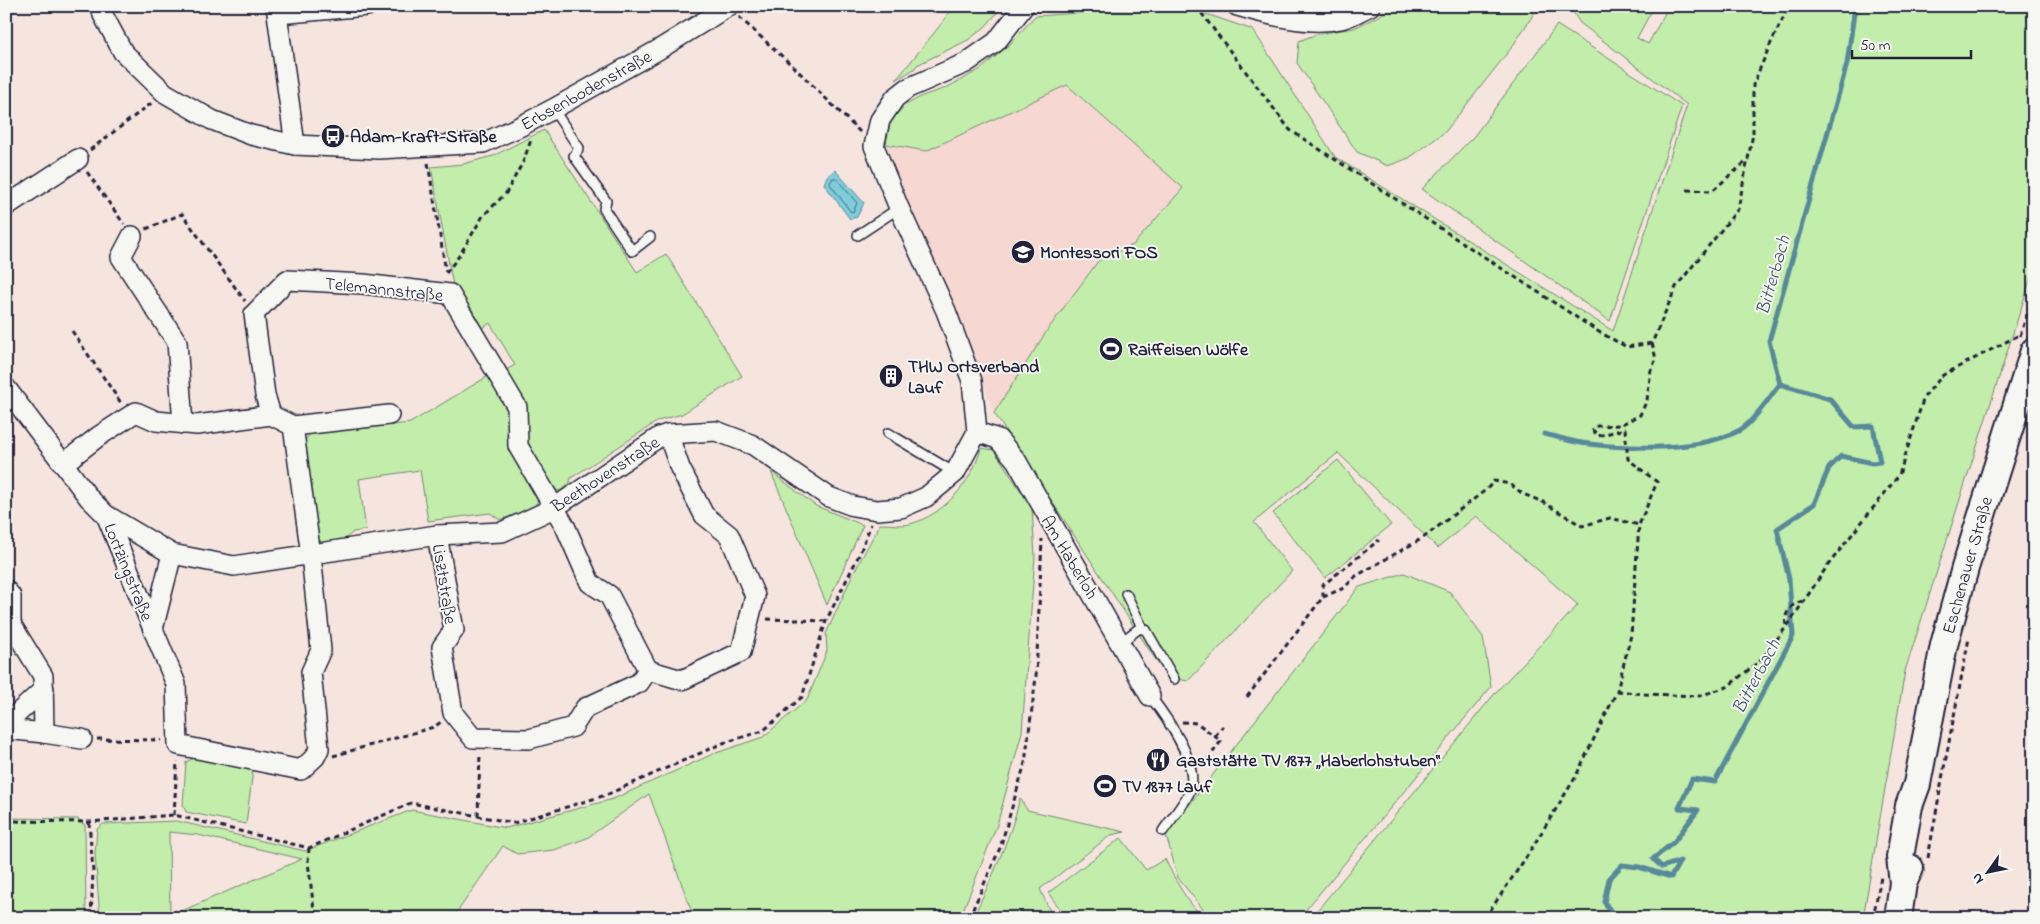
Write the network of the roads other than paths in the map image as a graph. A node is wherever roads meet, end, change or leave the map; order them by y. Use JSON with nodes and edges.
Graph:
{"nodes":[{"id":1,"x":101,"y":6,"type":"edge"},
{"id":2,"x":367,"y":6,"type":"edge"},
{"id":3,"x":1024,"y":6,"type":"edge"},
{"id":4,"x":1236,"y":6,"type":"edge"},
{"id":5,"x":1370,"y":6,"type":"edge"},
{"id":6,"x":277,"y":10,"type":"edge"},
{"id":7,"x":1264,"y":10,"type":"edge"},
{"id":8,"x":733,"y":11,"type":"edge"},
{"id":9,"x":553,"y":109,"type":"junction"},
{"id":10,"x":295,"y":145,"type":"junction"},
{"id":11,"x":78,"y":159,"type":"road end"},
{"id":12,"x":6,"y":206,"type":"edge"},
{"id":13,"x":899,"y":208,"type":"junction"},
{"id":14,"x":858,"y":235,"type":"dead end"},
{"id":15,"x":132,"y":236,"type":"road end"},
{"id":16,"x":650,"y":238,"type":"dead end"},
{"id":17,"x":2030,"y":343,"type":"edge"},
{"id":18,"x":6,"y":388,"type":"edge"},
{"id":19,"x":271,"y":415,"type":"junction"},
{"id":20,"x":389,"y":415,"type":"dead end"},
{"id":21,"x":183,"y":424,"type":"junction"},
{"id":22,"x":293,"y":426,"type":"junction"},
{"id":23,"x":977,"y":432,"type":"junction"},
{"id":24,"x":888,"y":433,"type":"dead end"},
{"id":25,"x":668,"y":434,"type":"junction"},
{"id":26,"x":64,"y":464,"type":"junction"},
{"id":27,"x":956,"y":473,"type":"junction"},
{"id":28,"x":554,"y":508,"type":"junction"},
{"id":29,"x":106,"y":515,"type":"junction"},
{"id":30,"x":438,"y":535,"type":"junction"},
{"id":31,"x":172,"y":554,"type":"junction"},
{"id":32,"x":311,"y":555,"type":"junction"},
{"id":33,"x":6,"y":590,"type":"edge"},
{"id":34,"x":1126,"y":594,"type":"dead end"},
{"id":35,"x":1142,"y":628,"type":"junction"},
{"id":36,"x":153,"y":629,"type":"junction"},
{"id":37,"x":1120,"y":643,"type":"junction"},
{"id":38,"x":648,"y":670,"type":"junction"},
{"id":39,"x":1174,"y":679,"type":"dead end"},
{"id":40,"x":44,"y":689,"type":"junction"},
{"id":41,"x":1150,"y":696,"type":"joint"},
{"id":42,"x":6,"y":724,"type":"edge"},
{"id":43,"x":6,"y":729,"type":"edge"},
{"id":44,"x":44,"y":734,"type":"junction"},
{"id":45,"x":82,"y":740,"type":"road end"},
{"id":46,"x":1163,"y":832,"type":"dead end"},
{"id":47,"x":1898,"y":918,"type":"edge"}],
"edges":[{"from":1,"to":10,"type":"street","name":"Erbsenbodenstraße"},
{"from":2,"to":6,"type":"street"},
{"from":3,"to":13,"type":"street"},
{"from":4,"to":7,"type":"street"},
{"from":5,"to":7,"type":"street"},
{"from":6,"to":10,"type":"street"},
{"from":8,"to":9,"type":"street","name":"Erbsenbodenstraße"},
{"from":9,"to":10,"type":"street","name":"Erbsenbodenstraße"},
{"from":9,"to":16,"type":"lane"},
{"from":11,"to":12,"type":"street"},
{"from":13,"to":14,"type":"lane"},
{"from":13,"to":23,"type":"street"},
{"from":15,"to":21,"type":"street"},
{"from":17,"to":47,"type":"main road","name":"Eschenauer Straße"},
{"from":18,"to":26,"type":"street","name":"Beethovenstraße"},
{"from":19,"to":21,"type":"street"},
{"from":19,"to":22,"type":"street"},
{"from":19,"to":28,"type":"street","name":"Telemannstraße"},
{"from":20,"to":22,"type":"street"},
{"from":21,"to":26,"type":"street"},
{"from":22,"to":32,"type":"street"},
{"from":23,"to":27,"type":"street","name":"Beethovenstraße"},
{"from":23,"to":37,"type":"street","name":"Am Haberloh"},
{"from":24,"to":27,"type":"lane"},
{"from":25,"to":27,"type":"street","name":"Beethovenstraße"},
{"from":25,"to":28,"type":"street","name":"Beethovenstraße"},
{"from":25,"to":38,"type":"street"},
{"from":26,"to":29,"type":"street","name":"Beethovenstraße"},
{"from":28,"to":30,"type":"street","name":"Beethovenstraße"},
{"from":28,"to":38,"type":"street","name":"Telemannstraße"},
{"from":29,"to":31,"type":"street","name":"Beethovenstraße"},
{"from":29,"to":36,"type":"street","name":"Lortzingstraße"},
{"from":30,"to":32,"type":"street","name":"Beethovenstraße"},
{"from":30,"to":38,"type":"street","name":"Lisztstraße"},
{"from":31,"to":32,"type":"street","name":"Beethovenstraße"},
{"from":31,"to":36,"type":"street","name":"Lortzingstraße"},
{"from":32,"to":36,"type":"street","name":"Lortzingstraße"},
{"from":33,"to":40,"type":"street"},
{"from":34,"to":35,"type":"lane"},
{"from":35,"to":37,"type":"lane"},
{"from":35,"to":39,"type":"lane"},
{"from":37,"to":41,"type":"street","name":"Am Haberloh"},
{"from":40,"to":42,"type":"street"},
{"from":40,"to":44,"type":"street"},
{"from":41,"to":46,"type":"lane"},
{"from":43,"to":44,"type":"street"},
{"from":44,"to":45,"type":"street"}]}
